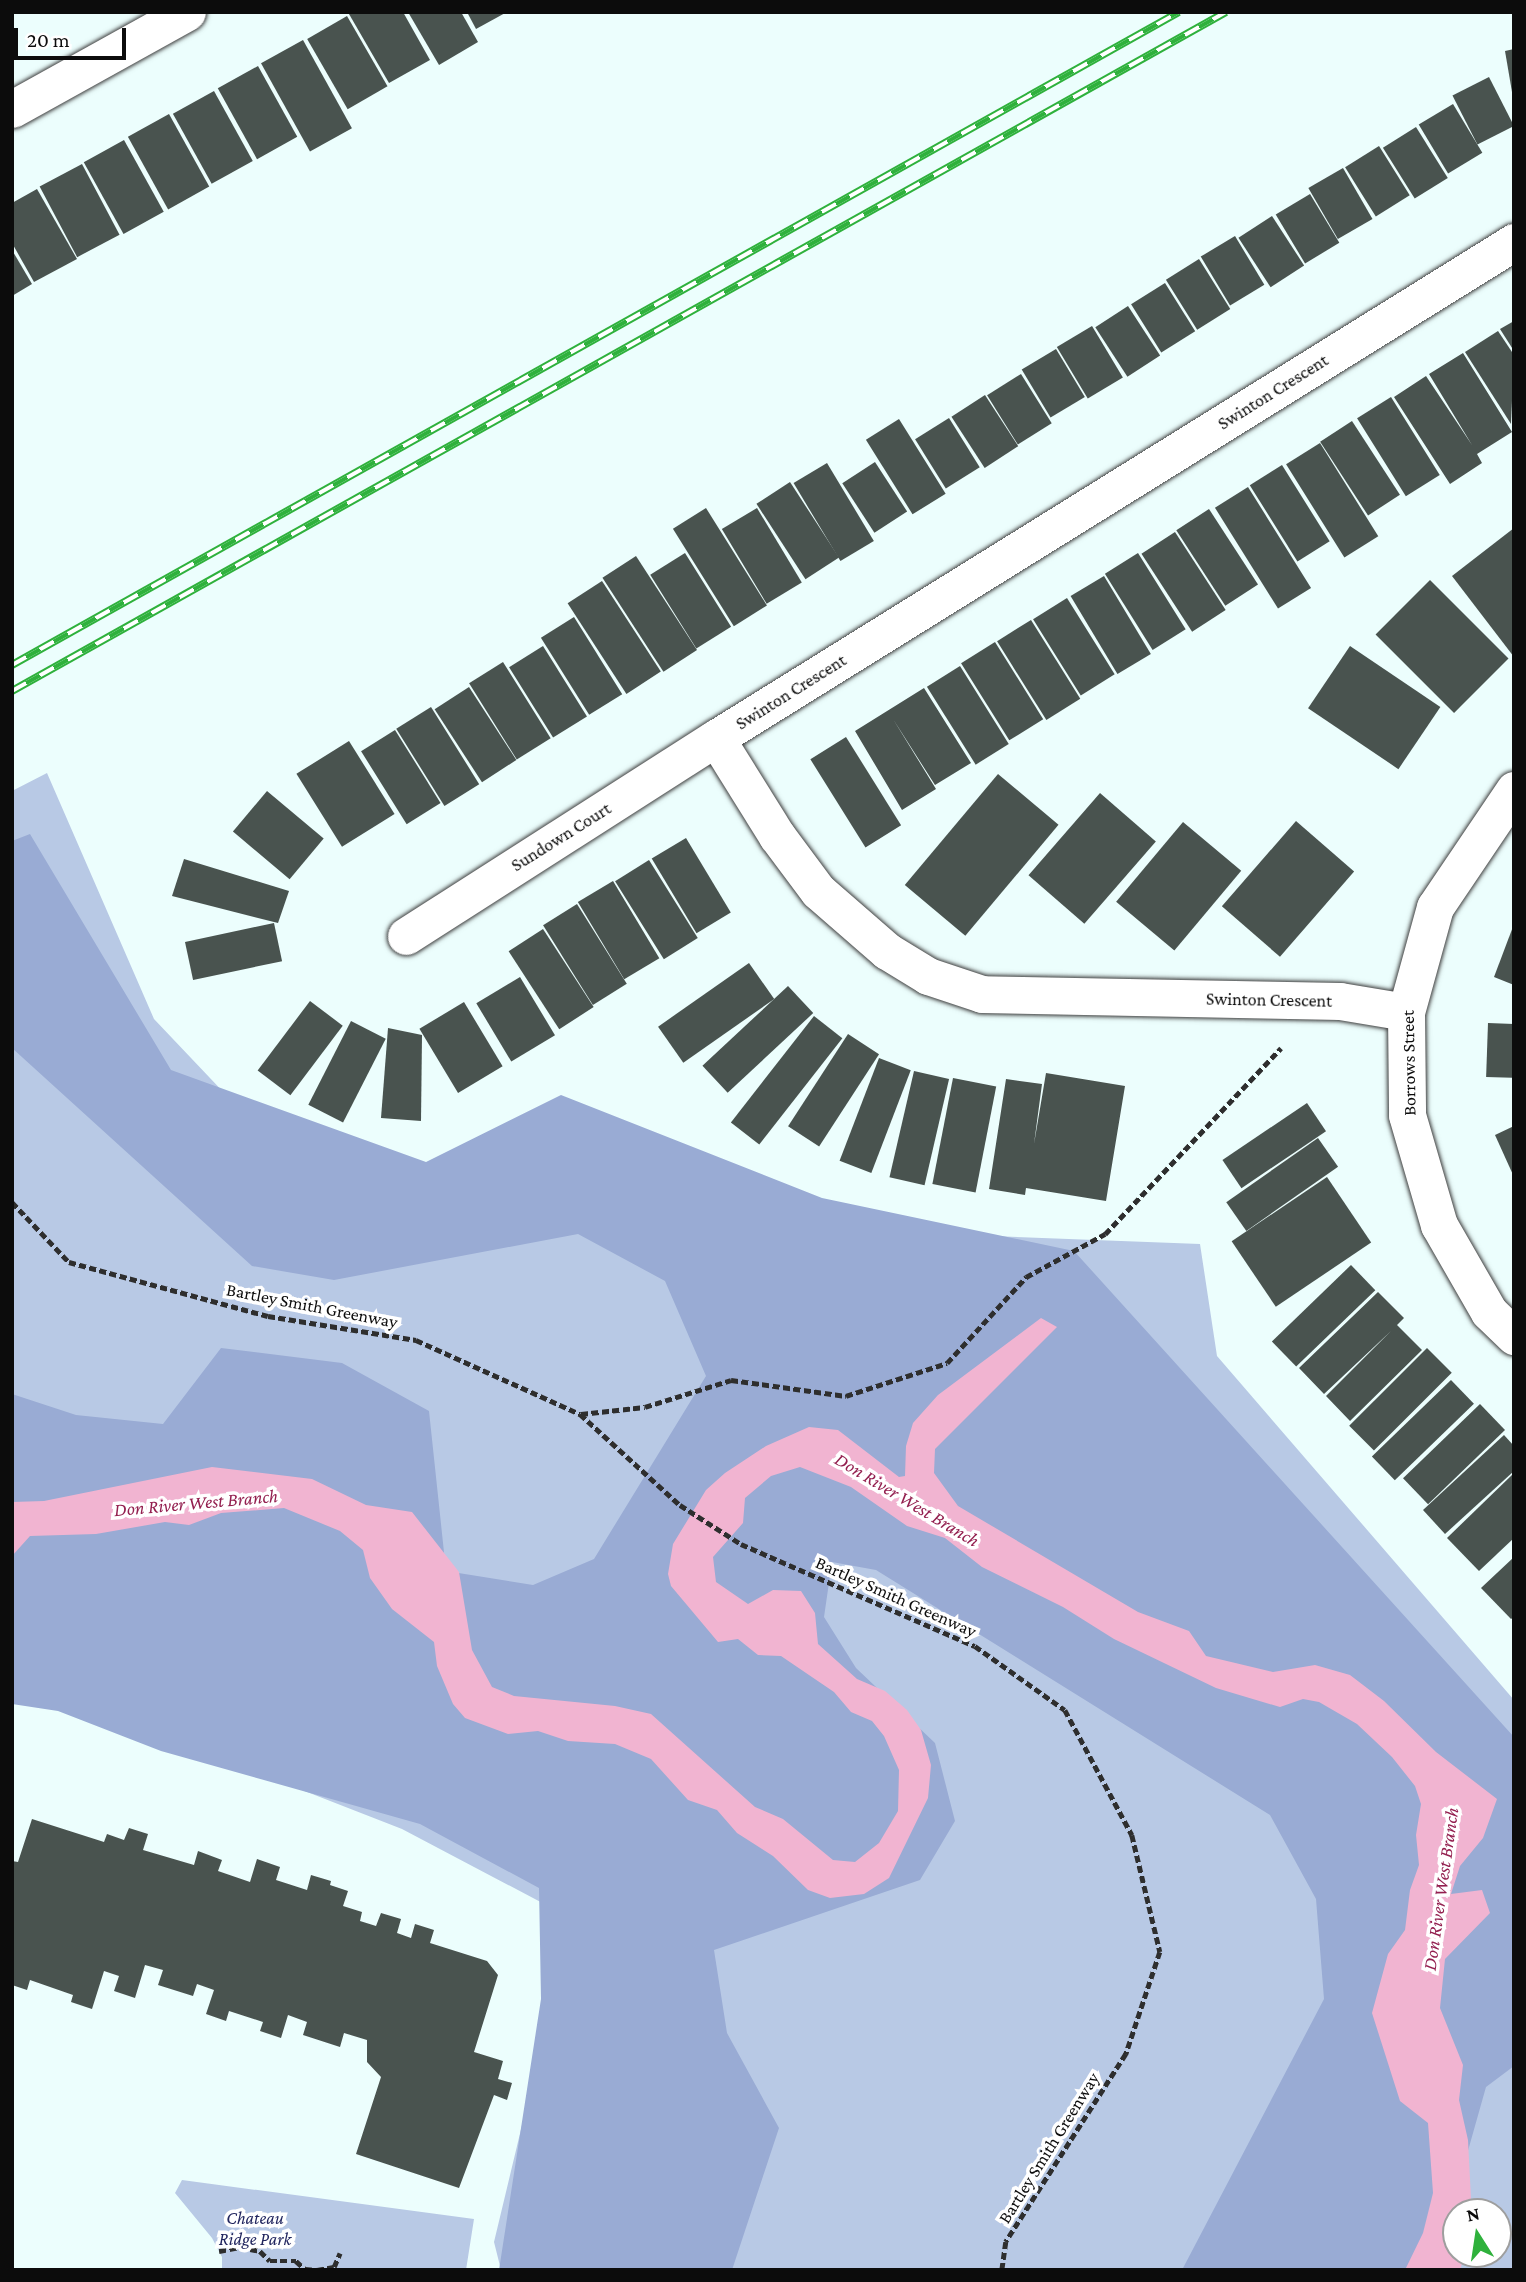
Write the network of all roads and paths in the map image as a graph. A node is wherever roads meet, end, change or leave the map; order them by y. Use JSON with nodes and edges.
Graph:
{"nodes":[{"id":1,"x":187,"y":12,"type":"edge"},
{"id":2,"x":12,"y":109,"type":"edge"},
{"id":3,"x":1514,"y":242,"type":"edge"},
{"id":4,"x":716,"y":738,"type":"junction"},
{"id":5,"x":1514,"y":790,"type":"edge"},
{"id":6,"x":407,"y":936,"type":"dead end"},
{"id":7,"x":1406,"y":1012,"type":"junction"},
{"id":8,"x":1281,"y":1048,"type":"dead end"},
{"id":9,"x":12,"y":1202,"type":"edge"},
{"id":10,"x":1514,"y":1336,"type":"edge"},
{"id":11,"x":580,"y":1414,"type":"junction"},
{"id":12,"x":219,"y":2251,"type":"dead end"},
{"id":13,"x":340,"y":2253,"type":"dead end"},
{"id":14,"x":1002,"y":2270,"type":"edge"}],
"edges":[{"from":1,"to":2,"type":"street"},
{"from":3,"to":4,"type":"street","name":"Swinton Crescent"},
{"from":4,"to":6,"type":"street","name":"Sundown Court"},
{"from":4,"to":7,"type":"street","name":"Swinton Crescent"},
{"from":5,"to":7,"type":"street","name":"Borrows Street"},
{"from":7,"to":10,"type":"street","name":"Borrows Street"},
{"from":8,"to":11,"type":"path"},
{"from":9,"to":11,"type":"path","name":"Bartley Smith Greenway"},
{"from":11,"to":14,"type":"path","name":"Bartley Smith Greenway"},
{"from":12,"to":13,"type":"path"}]}
